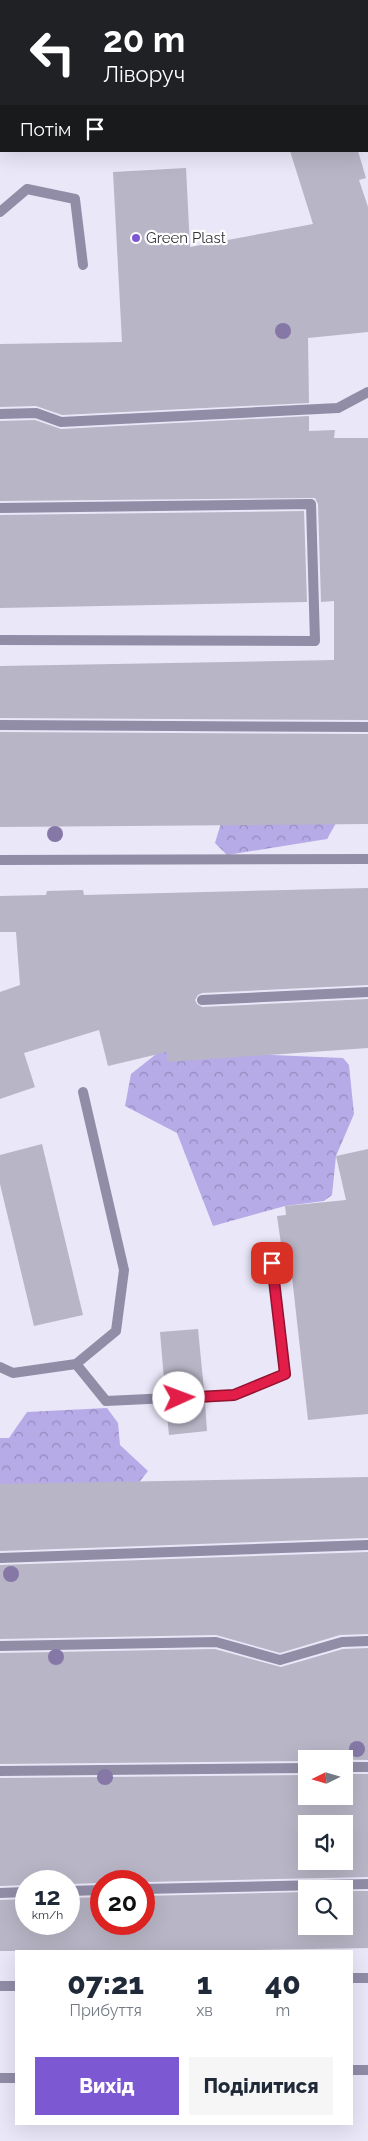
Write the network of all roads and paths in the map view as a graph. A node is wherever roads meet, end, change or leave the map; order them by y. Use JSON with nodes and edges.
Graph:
{"nodes":[{"id":1,"x":0,"y":212,"type":"edge"},
{"id":2,"x":84,"y":264,"type":"dead end"},
{"id":3,"x":368,"y":392,"type":"edge"},
{"id":4,"x":0,"y":414,"type":"edge"},
{"id":5,"x":0,"y":508,"type":"edge"},
{"id":6,"x":0,"y":640,"type":"edge"},
{"id":7,"x":0,"y":725,"type":"edge"},
{"id":8,"x":368,"y":727,"type":"edge"},
{"id":9,"x":368,"y":859,"type":"edge"},
{"id":10,"x":0,"y":860,"type":"edge"},
{"id":11,"x":368,"y":992,"type":"edge"},
{"id":12,"x":202,"y":1000,"type":"dead end"},
{"id":13,"x":83,"y":1092,"type":"dead end"},
{"id":14,"x":272,"y":1263,"type":"dead end"},
{"id":15,"x":76,"y":1364,"type":"junction"},
{"id":16,"x":0,"y":1367,"type":"edge"},
{"id":17,"x":368,"y":1545,"type":"edge"},
{"id":18,"x":0,"y":1558,"type":"edge"},
{"id":19,"x":368,"y":1641,"type":"edge"},
{"id":20,"x":0,"y":1646,"type":"edge"},
{"id":21,"x":353,"y":1767,"type":"edge"},
{"id":22,"x":368,"y":1767,"type":"edge"},
{"id":23,"x":298,"y":1768,"type":"edge"},
{"id":24,"x":0,"y":1770,"type":"edge"},
{"id":25,"x":368,"y":1884,"type":"edge"},
{"id":26,"x":155,"y":1889,"type":"edge"},
{"id":27,"x":15,"y":1892,"type":"edge"},
{"id":28,"x":0,"y":1893,"type":"edge"},
{"id":29,"x":353,"y":1978,"type":"edge"},
{"id":30,"x":368,"y":1978,"type":"edge"},
{"id":31,"x":0,"y":1986,"type":"edge"},
{"id":32,"x":15,"y":1986,"type":"edge"},
{"id":33,"x":353,"y":2070,"type":"edge"},
{"id":34,"x":368,"y":2070,"type":"edge"},
{"id":35,"x":0,"y":2078,"type":"edge"},
{"id":36,"x":15,"y":2078,"type":"edge"}],
"edges":[{"from":1,"to":2,"type":"lane"},
{"from":3,"to":4,"type":"lane"},
{"from":5,"to":6,"type":"lane"},
{"from":7,"to":8,"type":"lane"},
{"from":9,"to":10,"type":"lane"},
{"from":11,"to":12,"type":"lane"},
{"from":13,"to":15,"type":"lane"},
{"from":14,"to":15,"type":"lane"},
{"from":15,"to":16,"type":"lane"},
{"from":17,"to":18,"type":"lane"},
{"from":19,"to":20,"type":"lane"},
{"from":21,"to":22,"type":"lane"},
{"from":23,"to":24,"type":"lane"},
{"from":25,"to":26,"type":"lane"},
{"from":27,"to":28,"type":"lane"},
{"from":29,"to":30,"type":"lane"},
{"from":31,"to":32,"type":"lane"},
{"from":33,"to":34,"type":"lane"},
{"from":35,"to":36,"type":"lane"}]}
